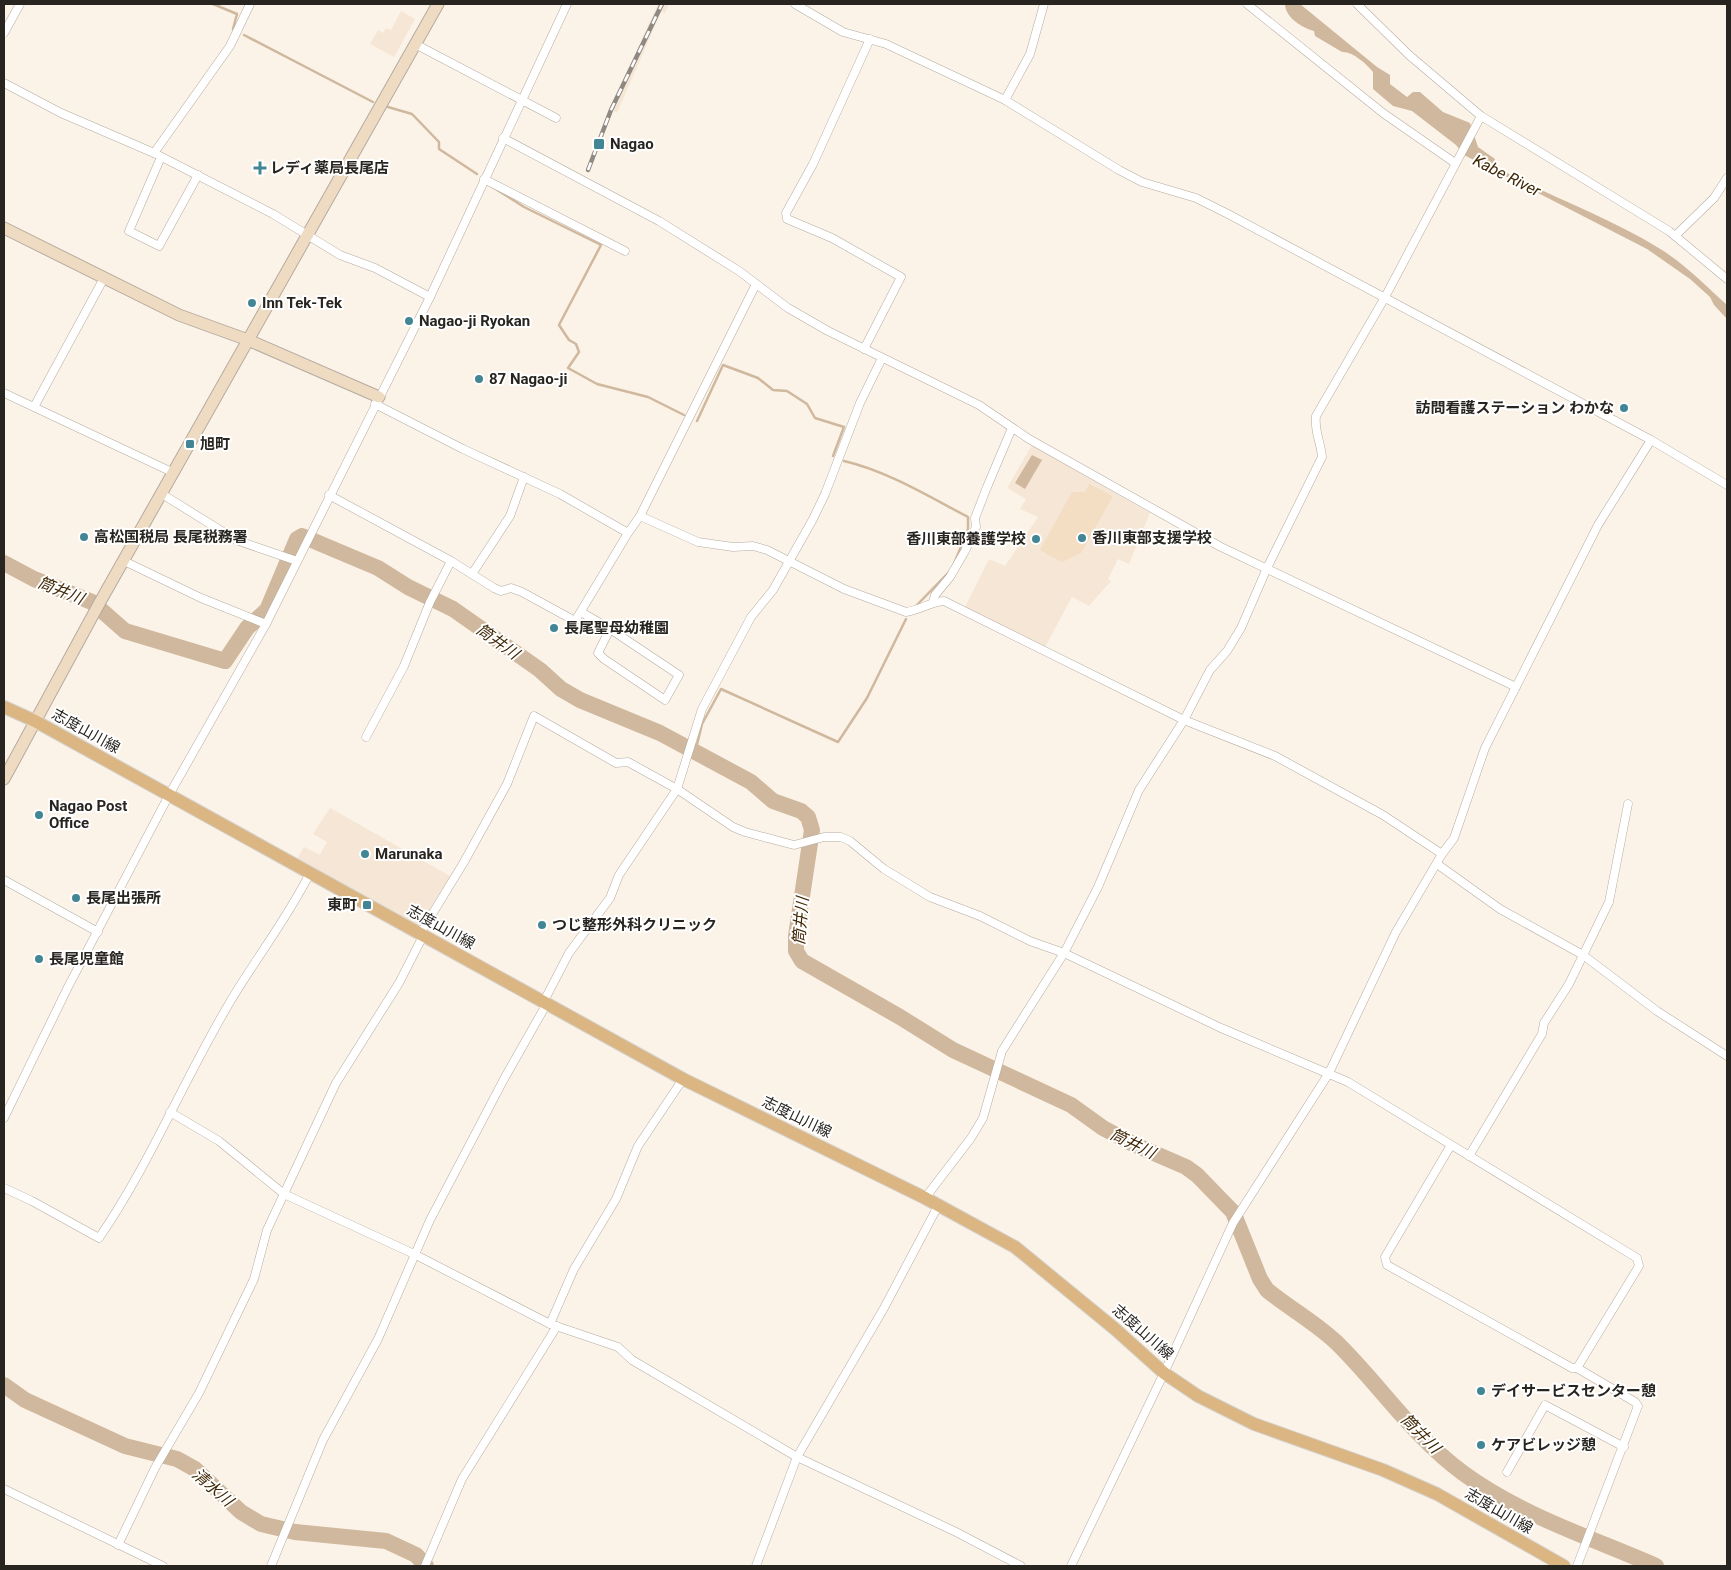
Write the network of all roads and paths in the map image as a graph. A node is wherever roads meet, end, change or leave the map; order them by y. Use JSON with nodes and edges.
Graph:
{"nodes":[{"id":1,"x":20,"y":4,"type":"edge"},
{"id":2,"x":250,"y":4,"type":"edge"},
{"id":3,"x":438,"y":4,"type":"edge"},
{"id":4,"x":567,"y":4,"type":"edge"},
{"id":5,"x":795,"y":4,"type":"edge"},
{"id":6,"x":1044,"y":4,"type":"edge"},
{"id":7,"x":1247,"y":4,"type":"edge"},
{"id":8,"x":1357,"y":4,"type":"edge"},
{"id":9,"x":4,"y":33,"type":"edge"},
{"id":10,"x":870,"y":39,"type":"junction"},
{"id":11,"x":415,"y":44,"type":"junction"},
{"id":12,"x":4,"y":83,"type":"edge"},
{"id":13,"x":521,"y":100,"type":"junction"},
{"id":14,"x":1005,"y":100,"type":"junction"},
{"id":15,"x":556,"y":118,"type":"dead end"},
{"id":16,"x":1479,"y":119,"type":"junction"},
{"id":17,"x":503,"y":138,"type":"junction"},
{"id":18,"x":157,"y":155,"type":"junction"},
{"id":19,"x":1457,"y":160,"type":"junction"},
{"id":20,"x":198,"y":176,"type":"junction"},
{"id":21,"x":1727,"y":178,"type":"edge"},
{"id":22,"x":484,"y":179,"type":"junction"},
{"id":23,"x":4,"y":228,"type":"edge"},
{"id":24,"x":307,"y":235,"type":"junction"},
{"id":25,"x":1675,"y":236,"type":"junction"},
{"id":26,"x":625,"y":251,"type":"dead end"},
{"id":27,"x":104,"y":278,"type":"junction"},
{"id":28,"x":1727,"y":279,"type":"edge"},
{"id":29,"x":756,"y":284,"type":"junction"},
{"id":30,"x":430,"y":297,"type":"junction"},
{"id":31,"x":1384,"y":298,"type":"junction"},
{"id":32,"x":248,"y":340,"type":"junction"},
{"id":33,"x":864,"y":349,"type":"junction"},
{"id":34,"x":882,"y":358,"type":"junction"},
{"id":35,"x":4,"y":393,"type":"edge"},
{"id":36,"x":377,"y":400,"type":"junction"},
{"id":37,"x":34,"y":407,"type":"junction"},
{"id":38,"x":1012,"y":428,"type":"junction"},
{"id":39,"x":1650,"y":440,"type":"junction"},
{"id":40,"x":174,"y":473,"type":"junction"},
{"id":41,"x":524,"y":477,"type":"junction"},
{"id":42,"x":1727,"y":485,"type":"edge"},
{"id":43,"x":162,"y":494,"type":"junction"},
{"id":44,"x":329,"y":495,"type":"junction"},
{"id":45,"x":640,"y":516,"type":"junction"},
{"id":46,"x":628,"y":533,"type":"junction"},
{"id":47,"x":294,"y":560,"type":"junction"},
{"id":48,"x":124,"y":561,"type":"junction"},
{"id":49,"x":451,"y":561,"type":"junction"},
{"id":50,"x":789,"y":561,"type":"junction"},
{"id":51,"x":1267,"y":568,"type":"junction"},
{"id":52,"x":472,"y":574,"type":"junction"},
{"id":53,"x":933,"y":602,"type":"junction"},
{"id":54,"x":581,"y":612,"type":"junction"},
{"id":55,"x":265,"y":623,"type":"junction"},
{"id":56,"x":610,"y":629,"type":"junction"},
{"id":57,"x":1516,"y":687,"type":"junction"},
{"id":58,"x":4,"y":707,"type":"edge"},
{"id":59,"x":1184,"y":720,"type":"junction"},
{"id":60,"x":35,"y":721,"type":"junction"},
{"id":61,"x":366,"y":737,"type":"dead end"},
{"id":62,"x":4,"y":779,"type":"edge"},
{"id":63,"x":677,"y":789,"type":"junction"},
{"id":64,"x":170,"y":796,"type":"junction"},
{"id":65,"x":1628,"y":804,"type":"dead end"},
{"id":66,"x":1442,"y":854,"type":"junction"},
{"id":67,"x":1437,"y":864,"type":"junction"},
{"id":68,"x":310,"y":873,"type":"junction"},
{"id":69,"x":4,"y":880,"type":"edge"},
{"id":70,"x":98,"y":932,"type":"junction"},
{"id":71,"x":422,"y":935,"type":"junction"},
{"id":72,"x":1064,"y":953,"type":"junction"},
{"id":73,"x":1583,"y":955,"type":"junction"},
{"id":74,"x":544,"y":1004,"type":"junction"},
{"id":75,"x":1727,"y":1056,"type":"edge"},
{"id":76,"x":1329,"y":1073,"type":"junction"},
{"id":77,"x":683,"y":1079,"type":"junction"},
{"id":78,"x":170,"y":1112,"type":"junction"},
{"id":79,"x":4,"y":1118,"type":"edge"},
{"id":80,"x":1451,"y":1145,"type":"junction"},
{"id":81,"x":1470,"y":1156,"type":"junction"},
{"id":82,"x":4,"y":1188,"type":"edge"},
{"id":83,"x":284,"y":1194,"type":"junction"},
{"id":84,"x":925,"y":1198,"type":"junction"},
{"id":85,"x":938,"y":1206,"type":"junction"},
{"id":86,"x":414,"y":1254,"type":"junction"},
{"id":87,"x":554,"y":1325,"type":"junction"},
{"id":88,"x":1577,"y":1368,"type":"junction"},
{"id":89,"x":1164,"y":1373,"type":"junction"},
{"id":90,"x":1624,"y":1447,"type":"junction"},
{"id":91,"x":797,"y":1457,"type":"junction"},
{"id":92,"x":1507,"y":1472,"type":"dead end"},
{"id":93,"x":4,"y":1489,"type":"edge"},
{"id":94,"x":118,"y":1545,"type":"junction"},
{"id":95,"x":426,"y":1564,"type":"edge"},
{"id":96,"x":1557,"y":1565,"type":"edge"},
{"id":97,"x":163,"y":1566,"type":"edge"},
{"id":98,"x":271,"y":1566,"type":"edge"},
{"id":99,"x":756,"y":1566,"type":"edge"},
{"id":100,"x":1021,"y":1566,"type":"edge"},
{"id":101,"x":1071,"y":1566,"type":"edge"},
{"id":102,"x":1576,"y":1566,"type":"edge"}],
"edges":[{"from":1,"to":9,"type":"street"},
{"from":2,"to":18,"type":"street"},
{"from":3,"to":11,"type":"street"},
{"from":4,"to":13,"type":"street"},
{"from":5,"to":10,"type":"street"},
{"from":6,"to":14,"type":"street"},
{"from":7,"to":19,"type":"street"},
{"from":8,"to":16,"type":"street"},
{"from":10,"to":14,"type":"street"},
{"from":10,"to":33,"type":"street"},
{"from":11,"to":13,"type":"street"},
{"from":11,"to":24,"type":"street"},
{"from":12,"to":18,"type":"street"},
{"from":13,"to":15,"type":"street"},
{"from":13,"to":17,"type":"street"},
{"from":14,"to":31,"type":"street"},
{"from":16,"to":19,"type":"street"},
{"from":16,"to":25,"type":"street"},
{"from":17,"to":22,"type":"street"},
{"from":17,"to":29,"type":"street"},
{"from":18,"to":20,"type":"street"},
{"from":18,"to":20,"type":"street"},
{"from":19,"to":31,"type":"street"},
{"from":20,"to":24,"type":"street"},
{"from":21,"to":25,"type":"street"},
{"from":22,"to":26,"type":"street"},
{"from":22,"to":30,"type":"street"},
{"from":23,"to":27,"type":"street"},
{"from":24,"to":30,"type":"street"},
{"from":24,"to":32,"type":"street"},
{"from":25,"to":28,"type":"street"},
{"from":27,"to":32,"type":"street"},
{"from":27,"to":37,"type":"street"},
{"from":29,"to":33,"type":"street"},
{"from":29,"to":45,"type":"street"},
{"from":30,"to":36,"type":"street"},
{"from":31,"to":39,"type":"street"},
{"from":31,"to":51,"type":"street"},
{"from":32,"to":36,"type":"street"},
{"from":32,"to":40,"type":"street"},
{"from":33,"to":34,"type":"street"},
{"from":34,"to":38,"type":"street"},
{"from":34,"to":50,"type":"street"},
{"from":35,"to":37,"type":"street"},
{"from":36,"to":41,"type":"street"},
{"from":36,"to":44,"type":"street"},
{"from":37,"to":40,"type":"street"},
{"from":38,"to":51,"type":"street"},
{"from":38,"to":53,"type":"street"},
{"from":39,"to":42,"type":"street"},
{"from":39,"to":57,"type":"street"},
{"from":40,"to":43,"type":"street"},
{"from":41,"to":46,"type":"street"},
{"from":41,"to":52,"type":"street"},
{"from":43,"to":47,"type":"street"},
{"from":43,"to":48,"type":"street"},
{"from":44,"to":47,"type":"street"},
{"from":44,"to":49,"type":"street"},
{"from":45,"to":46,"type":"street"},
{"from":45,"to":50,"type":"street"},
{"from":46,"to":54,"type":"street"},
{"from":47,"to":55,"type":"street"},
{"from":48,"to":55,"type":"street"},
{"from":48,"to":60,"type":"street"},
{"from":49,"to":52,"type":"street"},
{"from":49,"to":61,"type":"street"},
{"from":50,"to":53,"type":"street"},
{"from":50,"to":63,"type":"street"},
{"from":51,"to":57,"type":"street"},
{"from":51,"to":59,"type":"street"},
{"from":52,"to":54,"type":"street"},
{"from":53,"to":59,"type":"street"},
{"from":54,"to":56,"type":"street"},
{"from":55,"to":64,"type":"street"},
{"from":56,"to":56,"type":"street"},
{"from":57,"to":66,"type":"street"},
{"from":58,"to":60,"type":"main road","name":"志度山川線"},
{"from":59,"to":66,"type":"street"},
{"from":59,"to":72,"type":"street"},
{"from":60,"to":62,"type":"street"},
{"from":60,"to":64,"type":"main road","name":"志度山川線"},
{"from":63,"to":71,"type":"street"},
{"from":63,"to":72,"type":"street"},
{"from":63,"to":74,"type":"street"},
{"from":64,"to":68,"type":"main road","name":"志度山川線"},
{"from":64,"to":70,"type":"street"},
{"from":65,"to":73,"type":"street"},
{"from":66,"to":67,"type":"street"},
{"from":67,"to":73,"type":"street"},
{"from":67,"to":76,"type":"street"},
{"from":68,"to":71,"type":"main road","name":"志度山川線"},
{"from":68,"to":78,"type":"street"},
{"from":69,"to":70,"type":"street"},
{"from":70,"to":79,"type":"street"},
{"from":71,"to":74,"type":"main road","name":"志度山川線"},
{"from":71,"to":83,"type":"street"},
{"from":72,"to":76,"type":"street"},
{"from":72,"to":84,"type":"street"},
{"from":73,"to":75,"type":"street"},
{"from":73,"to":81,"type":"street"},
{"from":74,"to":77,"type":"main road","name":"志度山川線"},
{"from":74,"to":86,"type":"street"},
{"from":76,"to":80,"type":"street"},
{"from":76,"to":89,"type":"street"},
{"from":77,"to":84,"type":"main road","name":"志度山川線"},
{"from":77,"to":87,"type":"street"},
{"from":78,"to":82,"type":"street"},
{"from":78,"to":83,"type":"street"},
{"from":80,"to":81,"type":"street"},
{"from":80,"to":88,"type":"street"},
{"from":81,"to":88,"type":"street"},
{"from":83,"to":86,"type":"street"},
{"from":83,"to":94,"type":"street"},
{"from":84,"to":85,"type":"main road","name":"志度山川線"},
{"from":85,"to":89,"type":"main road","name":"志度山川線"},
{"from":85,"to":91,"type":"street"},
{"from":86,"to":87,"type":"street"},
{"from":86,"to":98,"type":"street"},
{"from":87,"to":91,"type":"street"},
{"from":87,"to":95,"type":"street"},
{"from":88,"to":90,"type":"street"},
{"from":89,"to":96,"type":"main road","name":"志度山川線"},
{"from":89,"to":101,"type":"street"},
{"from":90,"to":92,"type":"street"},
{"from":90,"to":102,"type":"street"},
{"from":91,"to":99,"type":"street"},
{"from":91,"to":100,"type":"street"},
{"from":93,"to":94,"type":"street"},
{"from":94,"to":97,"type":"street"}]}
